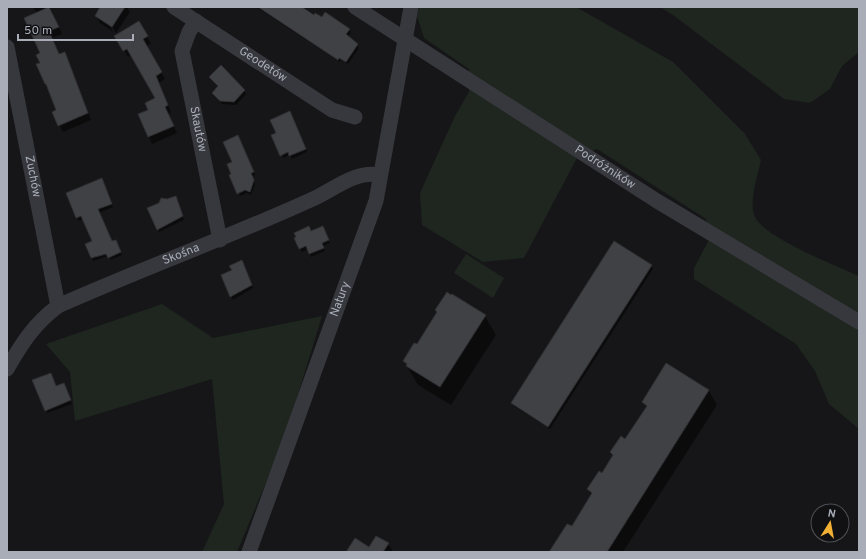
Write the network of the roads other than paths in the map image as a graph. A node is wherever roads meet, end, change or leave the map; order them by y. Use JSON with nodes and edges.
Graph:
{"nodes":[{"id":1,"x":174,"y":7,"type":"edge"},
{"id":2,"x":355,"y":7,"type":"edge"},
{"id":3,"x":411,"y":7,"type":"edge"},
{"id":4,"x":196,"y":22,"type":"junction"},
{"id":5,"x":404,"y":39,"type":"junction"},
{"id":6,"x":7,"y":47,"type":"edge"},
{"id":7,"x":355,"y":117,"type":"dead end"},
{"id":8,"x":379,"y":174,"type":"junction"},
{"id":9,"x":220,"y":240,"type":"junction"},
{"id":10,"x":58,"y":306,"type":"junction"},
{"id":11,"x":859,"y":322,"type":"edge"},
{"id":12,"x":7,"y":369,"type":"edge"},
{"id":13,"x":249,"y":552,"type":"edge"}],
"edges":[{"from":1,"to":4,"type":"street","name":"Geodetów"},
{"from":2,"to":5,"type":"street","name":"Podróżników"},
{"from":3,"to":5,"type":"street","name":"Natury"},
{"from":4,"to":7,"type":"street","name":"Geodetów"},
{"from":4,"to":9,"type":"street","name":"Skautów"},
{"from":5,"to":8,"type":"street","name":"Natury"},
{"from":5,"to":11,"type":"street","name":"Podróżników"},
{"from":6,"to":10,"type":"street","name":"Zuchów"},
{"from":8,"to":9,"type":"street","name":"Skośna"},
{"from":8,"to":13,"type":"street","name":"Natury"},
{"from":9,"to":10,"type":"street","name":"Skośna"},
{"from":10,"to":12,"type":"street","name":"Skośna"}]}
